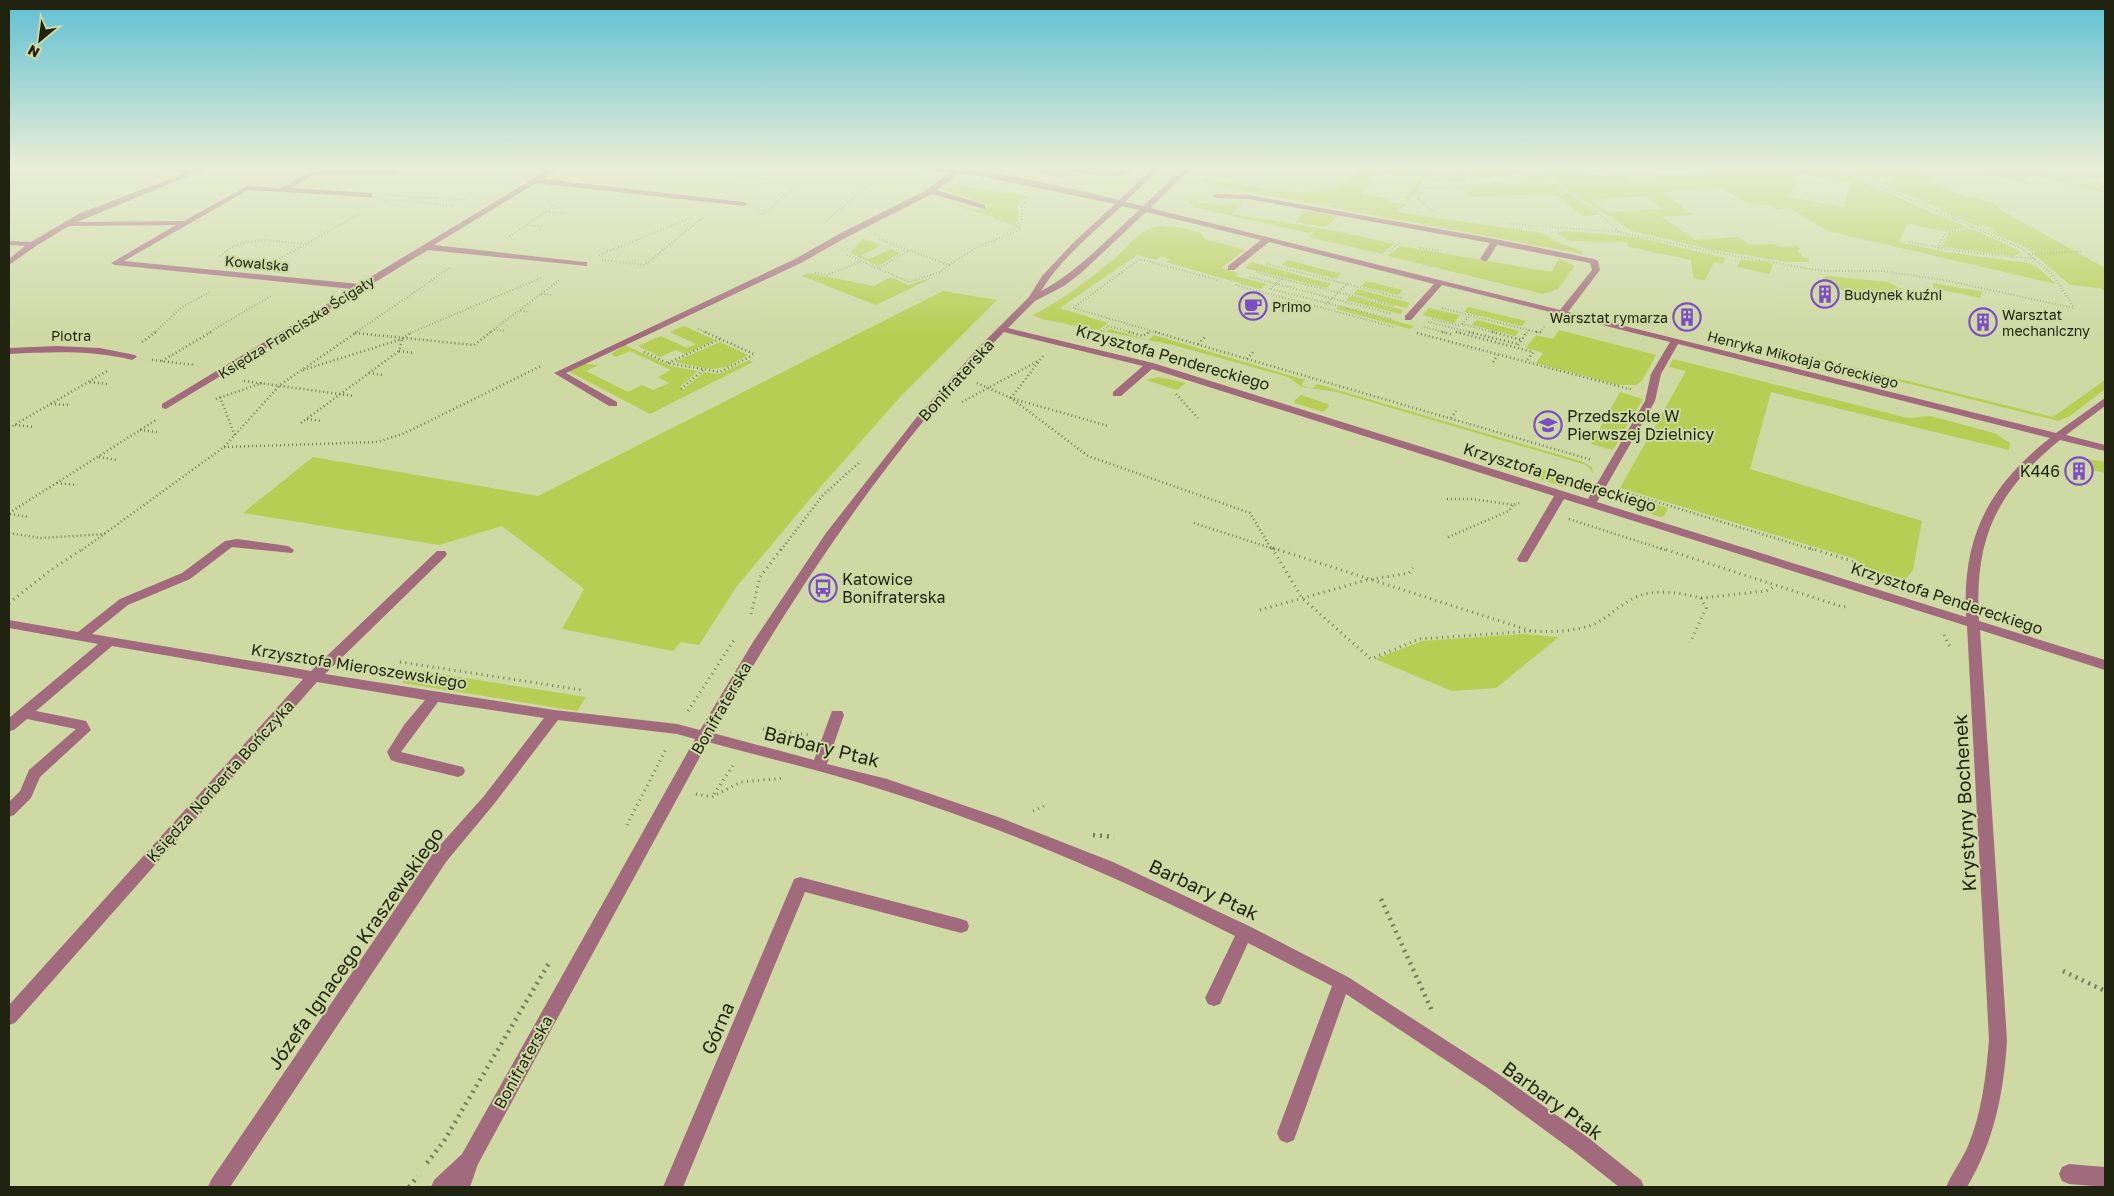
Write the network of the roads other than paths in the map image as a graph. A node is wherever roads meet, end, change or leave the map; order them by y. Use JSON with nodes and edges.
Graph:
{"nodes":[{"id":1,"x":70,"y":222,"type":"edge"},
{"id":2,"x":186,"y":222,"type":"joint"},
{"id":3,"x":468,"y":222,"type":"edge"},
{"id":4,"x":870,"y":222,"type":"edge"},
{"id":5,"x":1100,"y":222,"type":"edge"},
{"id":6,"x":1131,"y":222,"type":"edge"},
{"id":7,"x":1196,"y":222,"type":"edge"},
{"id":8,"x":1387,"y":222,"type":"edge"},
{"id":9,"x":65,"y":224,"type":"junction"},
{"id":10,"x":1268,"y":240,"type":"junction"},
{"id":11,"x":1495,"y":241,"type":"junction"},
{"id":12,"x":9,"y":243,"type":"edge"},
{"id":13,"x":33,"y":244,"type":"junction"},
{"id":14,"x":426,"y":247,"type":"junction"},
{"id":15,"x":1484,"y":259,"type":"dead end"},
{"id":16,"x":9,"y":263,"type":"edge"},
{"id":17,"x":584,"y":264,"type":"road end"},
{"id":18,"x":1231,"y":268,"type":"dead end"},
{"id":19,"x":1440,"y":282,"type":"junction"},
{"id":20,"x":359,"y":287,"type":"junction"},
{"id":21,"x":1032,"y":299,"type":"junction"},
{"id":22,"x":1562,"y":313,"type":"junction"},
{"id":23,"x":1412,"y":322,"type":"road end"},
{"id":24,"x":1002,"y":329,"type":"junction"},
{"id":25,"x":1675,"y":341,"type":"junction"},
{"id":26,"x":9,"y":351,"type":"edge"},
{"id":27,"x":132,"y":357,"type":"road end"},
{"id":28,"x":1150,"y":365,"type":"junction"},
{"id":29,"x":1117,"y":394,"type":"dead end"},
{"id":30,"x":2105,"y":401,"type":"edge"},
{"id":31,"x":613,"y":404,"type":"dead end"},
{"id":32,"x":166,"y":406,"type":"road end"},
{"id":33,"x":2056,"y":436,"type":"junction"},
{"id":34,"x":2105,"y":448,"type":"edge"},
{"id":35,"x":1560,"y":494,"type":"junction"},
{"id":36,"x":1591,"y":503,"type":"junction"},
{"id":37,"x":288,"y":550,"type":"dead end"},
{"id":38,"x":441,"y":554,"type":"dead end"},
{"id":39,"x":1523,"y":558,"type":"dead end"},
{"id":40,"x":1973,"y":623,"type":"junction"},
{"id":41,"x":9,"y":624,"type":"edge"},
{"id":42,"x":81,"y":636,"type":"junction"},
{"id":43,"x":110,"y":641,"type":"junction"},
{"id":44,"x":2105,"y":665,"type":"edge"},
{"id":45,"x":313,"y":677,"type":"junction"},
{"id":46,"x":435,"y":697,"type":"junction"},
{"id":47,"x":24,"y":713,"type":"junction"},
{"id":48,"x":837,"y":715,"type":"dead end"},
{"id":49,"x":554,"y":716,"type":"junction"},
{"id":50,"x":9,"y":726,"type":"edge"},
{"id":51,"x":704,"y":736,"type":"junction"},
{"id":52,"x":819,"y":766,"type":"junction"},
{"id":53,"x":458,"y":771,"type":"dead end"},
{"id":54,"x":9,"y":811,"type":"edge"},
{"id":55,"x":961,"y":926,"type":"dead end"},
{"id":56,"x":1245,"y":932,"type":"junction"},
{"id":57,"x":1342,"y":982,"type":"junction"},
{"id":58,"x":1214,"y":998,"type":"dead end"},
{"id":59,"x":9,"y":1016,"type":"edge"},
{"id":60,"x":1287,"y":1133,"type":"dead end"},
{"id":61,"x":470,"y":1159,"type":"junction"},
{"id":62,"x":2069,"y":1174,"type":"dead end"},
{"id":63,"x":2105,"y":1177,"type":"edge"},
{"id":64,"x":218,"y":1187,"type":"edge"},
{"id":65,"x":441,"y":1187,"type":"edge"},
{"id":66,"x":460,"y":1187,"type":"edge"},
{"id":67,"x":673,"y":1187,"type":"edge"},
{"id":68,"x":1634,"y":1187,"type":"edge"},
{"id":69,"x":1956,"y":1187,"type":"edge"}],
"edges":[{"from":1,"to":9,"type":"street"},
{"from":2,"to":9,"type":"street"},
{"from":2,"to":20,"type":"street","name":"Kowalska"},
{"from":3,"to":14,"type":"street","name":"Księdza Franciszka Ścigały"},
{"from":4,"to":31,"type":"street"},
{"from":5,"to":21,"type":"street","name":"Bonifraterska"},
{"from":6,"to":21,"type":"street","name":"Bonifraterska"},
{"from":7,"to":10,"type":"street","name":"Henryka Mikołaja Góreckiego"},
{"from":8,"to":11,"type":"street"},
{"from":9,"to":13,"type":"street"},
{"from":10,"to":18,"type":"street"},
{"from":10,"to":19,"type":"street","name":"Henryka Mikołaja Góreckiego"},
{"from":11,"to":15,"type":"street"},
{"from":11,"to":22,"type":"street"},
{"from":12,"to":13,"type":"street"},
{"from":13,"to":16,"type":"street"},
{"from":14,"to":17,"type":"street"},
{"from":14,"to":20,"type":"street","name":"Księdza Franciszka Ścigały"},
{"from":19,"to":22,"type":"street","name":"Henryka Mikołaja Góreckiego"},
{"from":19,"to":23,"type":"street"},
{"from":20,"to":32,"type":"street","name":"Księdza Franciszka Ścigały"},
{"from":21,"to":24,"type":"street","name":"Bonifraterska"},
{"from":22,"to":25,"type":"street","name":"Henryka Mikołaja Góreckiego"},
{"from":24,"to":28,"type":"street","name":"Krzysztofa Pendereckiego"},
{"from":24,"to":51,"type":"street","name":"Bonifraterska"},
{"from":25,"to":33,"type":"street","name":"Henryka Mikołaja Góreckiego"},
{"from":25,"to":36,"type":"street"},
{"from":26,"to":27,"type":"street","name":"Piotra"},
{"from":28,"to":29,"type":"street"},
{"from":28,"to":35,"type":"street","name":"Krzysztofa Pendereckiego"},
{"from":30,"to":33,"type":"street","name":"Krystyny Bochenek"},
{"from":33,"to":34,"type":"street","name":"Henryka Mikołaja Góreckiego"},
{"from":33,"to":40,"type":"street","name":"Krystyny Bochenek"},
{"from":35,"to":36,"type":"street","name":"Krzysztofa Pendereckiego"},
{"from":35,"to":39,"type":"street"},
{"from":36,"to":40,"type":"street","name":"Krzysztofa Pendereckiego"},
{"from":37,"to":42,"type":"street"},
{"from":38,"to":45,"type":"street","name":"Księdza Norberta Bończyka"},
{"from":40,"to":44,"type":"street","name":"Krzysztofa Pendereckiego"},
{"from":40,"to":69,"type":"street","name":"Krystyny Bochenek"},
{"from":41,"to":42,"type":"street","name":"Krzysztofa Mieroszewskiego"},
{"from":42,"to":43,"type":"street","name":"Krzysztofa Mieroszewskiego"},
{"from":43,"to":45,"type":"street","name":"Krzysztofa Mieroszewskiego"},
{"from":43,"to":47,"type":"street"},
{"from":45,"to":46,"type":"street","name":"Krzysztofa Mieroszewskiego"},
{"from":45,"to":59,"type":"street","name":"Księdza Norberta Bończyka"},
{"from":46,"to":49,"type":"street","name":"Krzysztofa Mieroszewskiego"},
{"from":46,"to":53,"type":"street"},
{"from":47,"to":50,"type":"street"},
{"from":47,"to":54,"type":"street"},
{"from":48,"to":52,"type":"street"},
{"from":49,"to":51,"type":"street","name":"Krzysztofa Mieroszewskiego"},
{"from":49,"to":64,"type":"street","name":"Józefa Ignacego Kraszewskiego"},
{"from":51,"to":52,"type":"street","name":"Barbary Ptak"},
{"from":51,"to":61,"type":"street","name":"Bonifraterska"},
{"from":52,"to":56,"type":"street","name":"Barbary Ptak"},
{"from":55,"to":67,"type":"street","name":"Górna"},
{"from":56,"to":57,"type":"street","name":"Barbary Ptak"},
{"from":56,"to":58,"type":"street"},
{"from":57,"to":60,"type":"street"},
{"from":57,"to":68,"type":"street","name":"Barbary Ptak"},
{"from":61,"to":65,"type":"street","name":"Bonifraterska"},
{"from":61,"to":66,"type":"street","name":"Bonifraterska"},
{"from":62,"to":63,"type":"street"}]}
